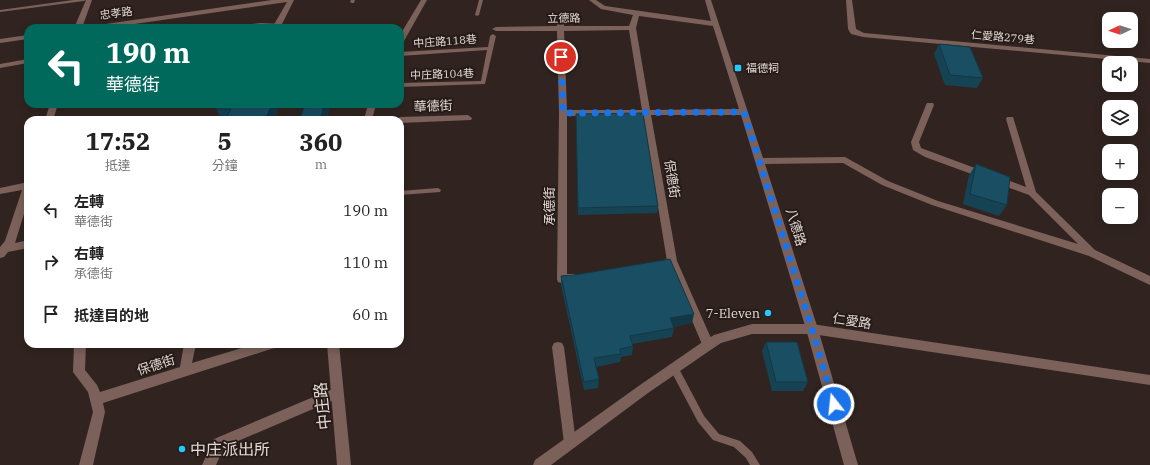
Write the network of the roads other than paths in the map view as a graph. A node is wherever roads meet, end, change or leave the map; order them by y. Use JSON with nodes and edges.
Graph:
{"nodes":[{"id":1,"x":84,"y":0,"type":"edge"},
{"id":2,"x":89,"y":0,"type":"edge"},
{"id":3,"x":286,"y":0,"type":"edge"},
{"id":4,"x":291,"y":0,"type":"edge"},
{"id":5,"x":424,"y":0,"type":"edge"},
{"id":6,"x":481,"y":0,"type":"edge"},
{"id":7,"x":592,"y":0,"type":"edge"},
{"id":8,"x":708,"y":0,"type":"edge"},
{"id":9,"x":849,"y":0,"type":"edge"},
{"id":10,"x":0,"y":11,"type":"edge"},
{"id":11,"x":637,"y":12,"type":"junction"},
{"id":12,"x":477,"y":15,"type":"dead end"},
{"id":13,"x":80,"y":24,"type":"edge"},
{"id":14,"x":120,"y":24,"type":"edge"},
{"id":15,"x":278,"y":24,"type":"edge"},
{"id":16,"x":715,"y":24,"type":"junction"},
{"id":17,"x":560,"y":25,"type":"junction"},
{"id":18,"x":632,"y":28,"type":"junction"},
{"id":19,"x":404,"y":31,"type":"edge"},
{"id":20,"x":494,"y":33,"type":"joint"},
{"id":21,"x":24,"y":38,"type":"edge"},
{"id":22,"x":0,"y":41,"type":"edge"},
{"id":23,"x":492,"y":48,"type":"junction"},
{"id":24,"x":404,"y":54,"type":"edge"},
{"id":25,"x":24,"y":62,"type":"edge"},
{"id":26,"x":1150,"y":62,"type":"edge"},
{"id":27,"x":0,"y":66,"type":"edge"},
{"id":28,"x":404,"y":85,"type":"edge"},
{"id":29,"x":930,"y":104,"type":"dead end"},
{"id":30,"x":744,"y":112,"type":"junction"},
{"id":31,"x":563,"y":113,"type":"junction"},
{"id":32,"x":647,"y":113,"type":"junction"},
{"id":33,"x":468,"y":118,"type":"dead end"},
{"id":34,"x":1010,"y":119,"type":"dead end"},
{"id":35,"x":404,"y":120,"type":"edge"},
{"id":36,"x":760,"y":161,"type":"junction"},
{"id":37,"x":24,"y":187,"type":"edge"},
{"id":38,"x":438,"y":190,"type":"dead end"},
{"id":39,"x":0,"y":191,"type":"edge"},
{"id":40,"x":404,"y":193,"type":"edge"},
{"id":41,"x":1032,"y":193,"type":"junction"},
{"id":42,"x":24,"y":199,"type":"edge"},
{"id":43,"x":24,"y":245,"type":"edge"},
{"id":44,"x":2,"y":251,"type":"edge"},
{"id":45,"x":1093,"y":253,"type":"junction"},
{"id":46,"x":577,"y":276,"type":"edge"},
{"id":47,"x":1150,"y":281,"type":"edge"},
{"id":48,"x":812,"y":329,"type":"junction"},
{"id":49,"x":708,"y":345,"type":"junction"},
{"id":50,"x":558,"y":347,"type":"dead end"},
{"id":51,"x":80,"y":348,"type":"edge"},
{"id":52,"x":189,"y":348,"type":"edge"},
{"id":53,"x":258,"y":348,"type":"edge"},
{"id":54,"x":333,"y":348,"type":"edge"},
{"id":55,"x":674,"y":368,"type":"junction"},
{"id":56,"x":185,"y":370,"type":"junction"},
{"id":57,"x":1150,"y":380,"type":"edge"},
{"id":58,"x":337,"y":393,"type":"junction"},
{"id":59,"x":96,"y":399,"type":"junction"},
{"id":60,"x":570,"y":443,"type":"junction"},
{"id":61,"x":86,"y":465,"type":"edge"},
{"id":62,"x":209,"y":465,"type":"edge"},
{"id":63,"x":344,"y":465,"type":"edge"},
{"id":64,"x":540,"y":465,"type":"edge"},
{"id":65,"x":754,"y":465,"type":"edge"},
{"id":66,"x":851,"y":465,"type":"edge"}],
"edges":[{"from":1,"to":10,"type":"lane"},
{"from":2,"to":13,"type":"street"},
{"from":3,"to":14,"type":"street","name":"忠孝路"},
{"from":4,"to":15,"type":"street"},
{"from":5,"to":19,"type":"street"},
{"from":6,"to":12,"type":"lane"},
{"from":7,"to":11,"type":"street"},
{"from":8,"to":16,"type":"street","name":"八德路"},
{"from":9,"to":26,"type":"street","name":"仁愛路279巷"},
{"from":11,"to":16,"type":"street"},
{"from":11,"to":18,"type":"street","name":"保德街"},
{"from":16,"to":30,"type":"street","name":"八德路"},
{"from":17,"to":18,"type":"street","name":"立德路"},
{"from":17,"to":20,"type":"street","name":"立德路"},
{"from":17,"to":31,"type":"street","name":"承德街"},
{"from":18,"to":32,"type":"street","name":"保德街"},
{"from":20,"to":23,"type":"lane","name":"中庄路104巷"},
{"from":21,"to":22,"type":"street"},
{"from":23,"to":24,"type":"lane","name":"中庄路118巷"},
{"from":23,"to":28,"type":"lane","name":"中庄路104巷"},
{"from":25,"to":27,"type":"lane"},
{"from":29,"to":41,"type":"street"},
{"from":30,"to":32,"type":"street"},
{"from":30,"to":36,"type":"street","name":"八德路"},
{"from":31,"to":32,"type":"street"},
{"from":31,"to":46,"type":"street","name":"承德街"},
{"from":32,"to":49,"type":"street","name":"保德街"},
{"from":33,"to":35,"type":"street","name":"華德街"},
{"from":34,"to":41,"type":"street"},
{"from":36,"to":45,"type":"street"},
{"from":36,"to":48,"type":"street","name":"八德路"},
{"from":37,"to":39,"type":"street"},
{"from":38,"to":40,"type":"lane"},
{"from":41,"to":45,"type":"street"},
{"from":42,"to":44,"type":"street"},
{"from":43,"to":44,"type":"street"},
{"from":45,"to":47,"type":"street"},
{"from":48,"to":49,"type":"street","name":"仁愛路"},
{"from":48,"to":57,"type":"street","name":"仁愛路"},
{"from":48,"to":66,"type":"street","name":"八德路"},
{"from":49,"to":55,"type":"street","name":"仁愛路"},
{"from":50,"to":60,"type":"street"},
{"from":51,"to":59,"type":"street"},
{"from":52,"to":56,"type":"street"},
{"from":53,"to":56,"type":"street","name":"保德街"},
{"from":54,"to":58,"type":"street","name":"中庄路"},
{"from":55,"to":60,"type":"street","name":"仁愛路"},
{"from":55,"to":65,"type":"lane"},
{"from":56,"to":59,"type":"street","name":"保德街"},
{"from":58,"to":62,"type":"street"},
{"from":58,"to":63,"type":"street","name":"中庄路"},
{"from":59,"to":61,"type":"street"},
{"from":60,"to":64,"type":"street","name":"仁愛路"}]}
